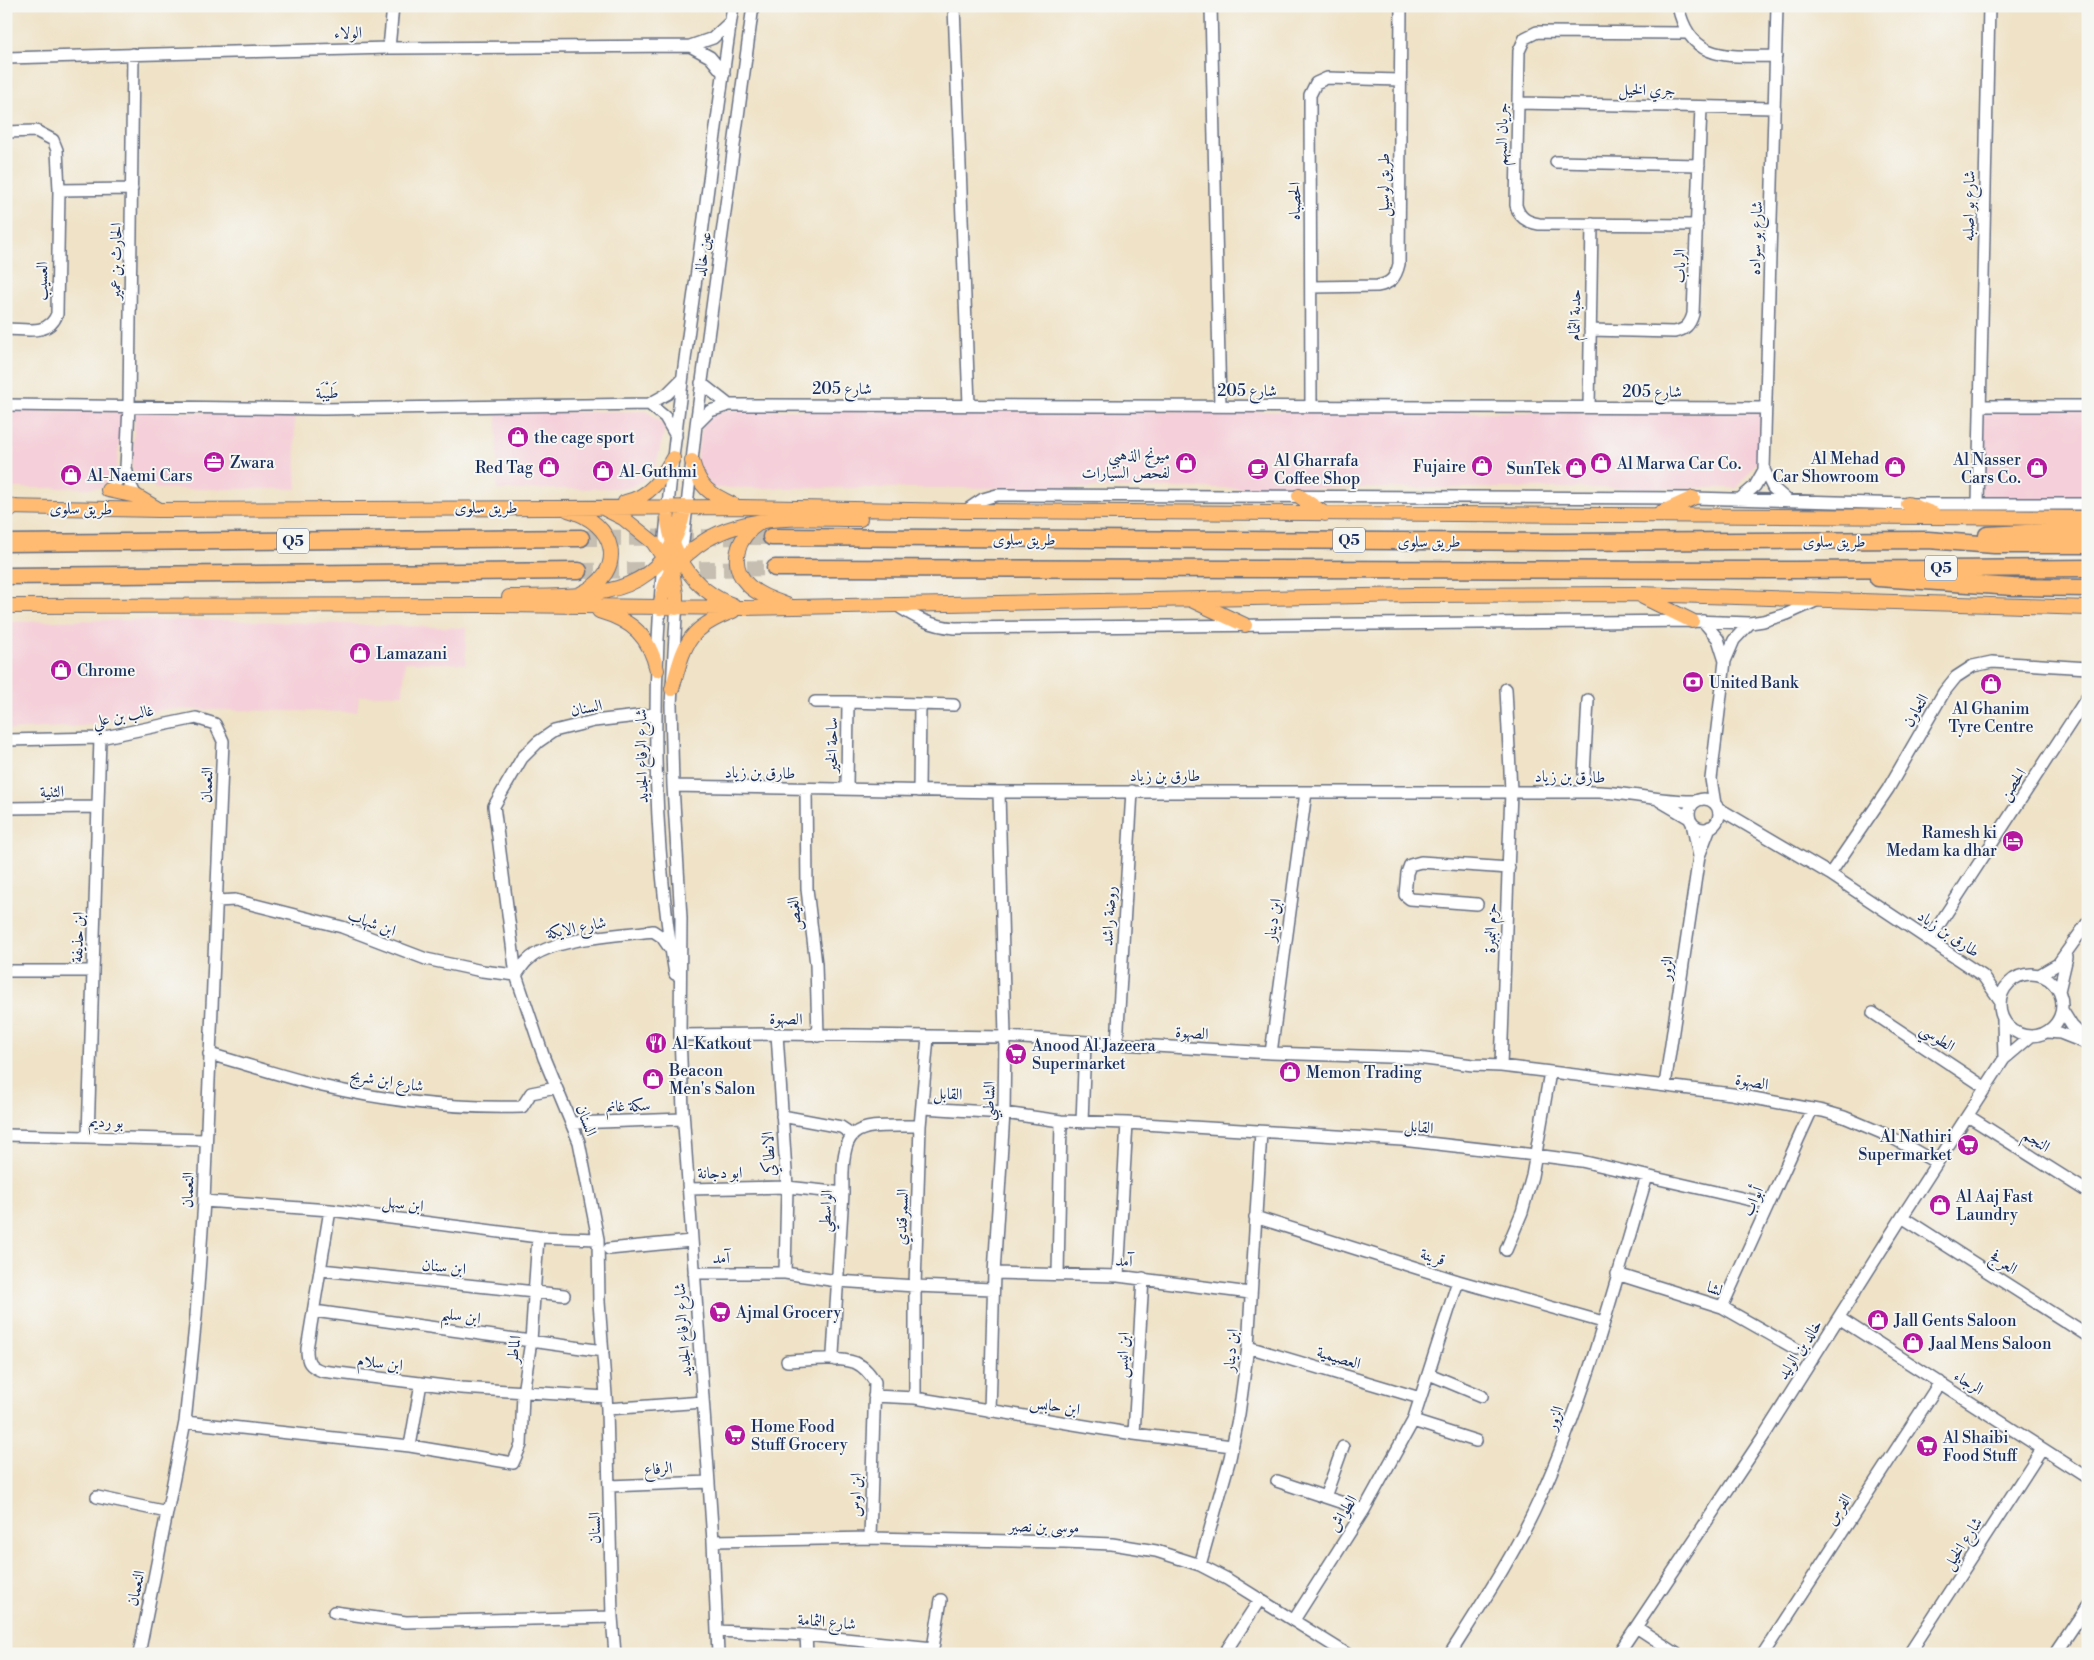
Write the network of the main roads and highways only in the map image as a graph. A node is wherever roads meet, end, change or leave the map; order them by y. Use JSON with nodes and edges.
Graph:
{"nodes":[{"id":1,"x":673,"y":458,"type":"road end"},
{"id":2,"x":692,"y":461,"type":"road end"},
{"id":3,"x":108,"y":490,"type":"road end"},
{"id":4,"x":1299,"y":496,"type":"road end"},
{"id":5,"x":1693,"y":498,"type":"road end"},
{"id":6,"x":1908,"y":504,"type":"road end"},
{"id":7,"x":8,"y":507,"type":"edge"},
{"id":8,"x":556,"y":507,"type":"junction"},
{"id":9,"x":599,"y":507,"type":"junction"},
{"id":10,"x":667,"y":507,"type":"junction"},
{"id":11,"x":686,"y":507,"type":"junction"},
{"id":12,"x":740,"y":507,"type":"junction"},
{"id":13,"x":159,"y":510,"type":"junction"},
{"id":14,"x":965,"y":511,"type":"junction"},
{"id":15,"x":1325,"y":514,"type":"junction"},
{"id":16,"x":1655,"y":515,"type":"junction"},
{"id":17,"x":1942,"y":517,"type":"junction"},
{"id":18,"x":2088,"y":518,"type":"edge"},
{"id":19,"x":762,"y":522,"type":"junction"},
{"id":20,"x":2088,"y":530,"type":"edge"},
{"id":21,"x":771,"y":537,"type":"tunnel mouth"},
{"id":22,"x":581,"y":538,"type":"tunnel mouth"},
{"id":23,"x":1928,"y":540,"type":"junction"},
{"id":24,"x":6,"y":543,"type":"edge"},
{"id":25,"x":673,"y":545,"type":"junction"},
{"id":26,"x":2088,"y":545,"type":"edge"},
{"id":27,"x":663,"y":559,"type":"junction"},
{"id":28,"x":676,"y":565,"type":"junction"},
{"id":29,"x":775,"y":568,"type":"tunnel mouth"},
{"id":30,"x":2088,"y":568,"type":"edge"},
{"id":31,"x":1794,"y":570,"type":"junction"},
{"id":32,"x":579,"y":571,"type":"tunnel mouth"},
{"id":33,"x":6,"y":576,"type":"edge"},
{"id":34,"x":2088,"y":588,"type":"edge"},
{"id":35,"x":1638,"y":594,"type":"junction"},
{"id":36,"x":577,"y":595,"type":"junction"},
{"id":37,"x":1188,"y":599,"type":"junction"},
{"id":38,"x":6,"y":606,"type":"edge"},
{"id":39,"x":492,"y":606,"type":"junction"},
{"id":40,"x":586,"y":607,"type":"junction"},
{"id":41,"x":794,"y":607,"type":"junction"},
{"id":42,"x":660,"y":608,"type":"junction"},
{"id":43,"x":676,"y":608,"type":"junction"},
{"id":44,"x":741,"y":608,"type":"junction"},
{"id":45,"x":2088,"y":608,"type":"edge"},
{"id":46,"x":1698,"y":621,"type":"road end"},
{"id":47,"x":1245,"y":625,"type":"road end"},
{"id":48,"x":657,"y":670,"type":"road end"},
{"id":49,"x":672,"y":689,"type":"road end"}],
"edges":[{"from":1,"to":9,"type":"main road"},
{"from":2,"to":12,"type":"main road"},
{"from":3,"to":13,"type":"main road"},
{"from":4,"to":15,"type":"main road"},
{"from":5,"to":16,"type":"main road"},
{"from":6,"to":17,"type":"main road"},
{"from":7,"to":13,"type":"main road","name":"طريق سلوى"},
{"from":8,"to":9,"type":"main road","name":"طريق سلوى"},
{"from":8,"to":13,"type":"main road","name":"طريق سلوى"},
{"from":8,"to":36,"type":"main road"},
{"from":9,"to":10,"type":"main road","name":"طريق سلوى"},
{"from":9,"to":27,"type":"main road"},
{"from":10,"to":11,"type":"main road","name":"طريق سلوى"},
{"from":10,"to":25,"type":"main road"},
{"from":11,"to":12,"type":"main road","name":"طريق سلوى"},
{"from":11,"to":25,"type":"main road"},
{"from":12,"to":14,"type":"main road","name":"طريق سلوى"},
{"from":14,"to":15,"type":"main road","name":"طريق سلوى"},
{"from":14,"to":19,"type":"main road"},
{"from":15,"to":16,"type":"main road","name":"طريق سلوى"},
{"from":16,"to":17,"type":"main road","name":"طريق سلوى"},
{"from":17,"to":18,"type":"main road","name":"طريق سلوى"},
{"from":19,"to":28,"type":"main road"},
{"from":19,"to":41,"type":"main road"},
{"from":20,"to":23,"type":"highway"},
{"from":21,"to":23,"type":"highway","name":"طريق سلوى","number":"Q5"},
{"from":22,"to":24,"type":"highway","name":"طريق سلوى","number":"Q5"},
{"from":23,"to":26,"type":"highway","name":"طريق سلوى","number":"Q5"},
{"from":25,"to":27,"type":"main road"},
{"from":25,"to":28,"type":"main road"},
{"from":27,"to":28,"type":"main road"},
{"from":27,"to":36,"type":"main road"},
{"from":28,"to":42,"type":"main road"},
{"from":28,"to":43,"type":"main road"},
{"from":28,"to":44,"type":"main road"},
{"from":29,"to":31,"type":"highway","name":"طريق سلوى","number":"Q5"},
{"from":30,"to":31,"type":"highway","name":"طريق سلوى","number":"Q5"},
{"from":31,"to":34,"type":"highway"},
{"from":32,"to":33,"type":"highway","number":"Q5"},
{"from":35,"to":37,"type":"main road"},
{"from":35,"to":45,"type":"main road"},
{"from":35,"to":46,"type":"main road"},
{"from":36,"to":39,"type":"main road"},
{"from":37,"to":41,"type":"main road"},
{"from":37,"to":47,"type":"main road"},
{"from":38,"to":39,"type":"main road"},
{"from":39,"to":40,"type":"main road"},
{"from":40,"to":42,"type":"main road"},
{"from":40,"to":48,"type":"main road"},
{"from":41,"to":44,"type":"main road"},
{"from":42,"to":43,"type":"main road"},
{"from":43,"to":44,"type":"main road"},
{"from":44,"to":49,"type":"main road"}]}
